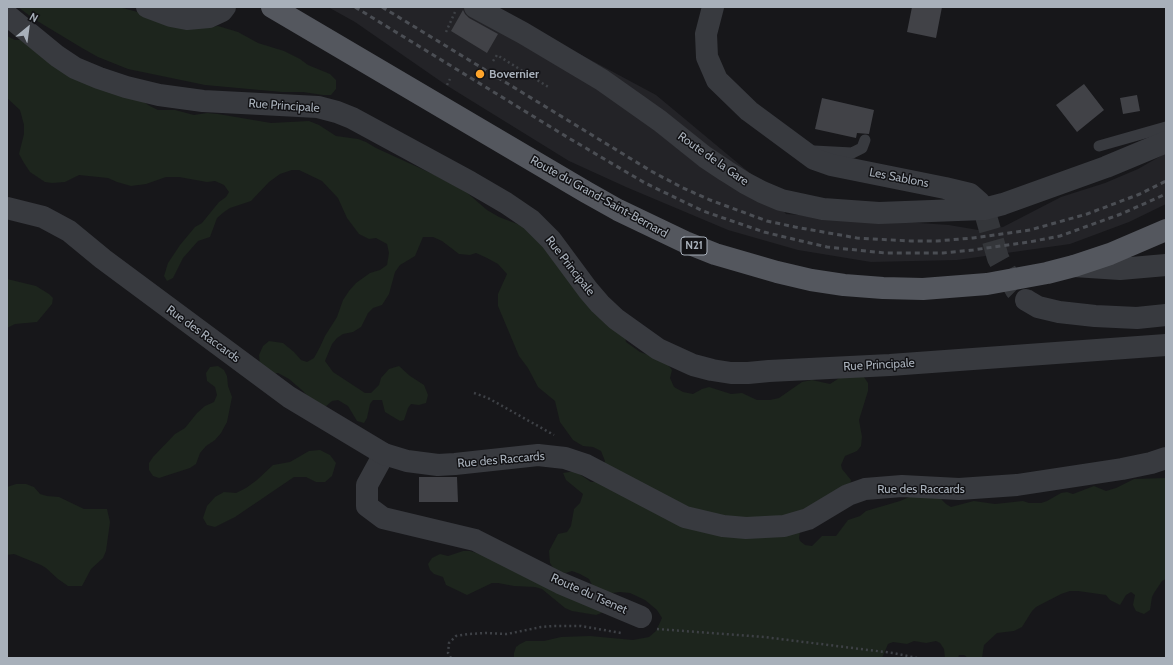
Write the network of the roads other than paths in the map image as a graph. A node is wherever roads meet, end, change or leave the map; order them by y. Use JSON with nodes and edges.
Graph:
{"nodes":[{"id":1,"x":146,"y":7,"type":"edge"},
{"id":2,"x":225,"y":7,"type":"edge"},
{"id":3,"x":272,"y":7,"type":"edge"},
{"id":4,"x":474,"y":7,"type":"edge"},
{"id":5,"x":713,"y":7,"type":"edge"},
{"id":6,"x":7,"y":15,"type":"edge"},
{"id":7,"x":1166,"y":127,"type":"edge"},
{"id":8,"x":865,"y":140,"type":"dead end"},
{"id":9,"x":1166,"y":142,"type":"edge"},
{"id":10,"x":1099,"y":146,"type":"dead end"},
{"id":11,"x":808,"y":155,"type":"junction"},
{"id":12,"x":7,"y":208,"type":"edge"},
{"id":13,"x":984,"y":209,"type":"junction"},
{"id":14,"x":1166,"y":230,"type":"edge"},
{"id":15,"x":1166,"y":265,"type":"edge"},
{"id":16,"x":1074,"y":266,"type":"junction"},
{"id":17,"x":1026,"y":300,"type":"tunnel mouth"},
{"id":18,"x":1166,"y":315,"type":"edge"},
{"id":19,"x":1166,"y":345,"type":"edge"},
{"id":20,"x":384,"y":454,"type":"junction"},
{"id":21,"x":1166,"y":458,"type":"edge"},
{"id":22,"x":645,"y":623,"type":"road end"}],
"edges":[{"from":1,"to":2,"type":"street"},
{"from":3,"to":16,"type":"main road","name":"Route du Grand-Saint-Bernard","number":"N21"},
{"from":4,"to":13,"type":"street","name":"Route de la Gare"},
{"from":5,"to":11,"type":"street","name":"Les Sablons"},
{"from":6,"to":19,"type":"street","name":"Rue Principale"},
{"from":7,"to":10,"type":"lane"},
{"from":8,"to":11,"type":"lane"},
{"from":9,"to":13,"type":"street"},
{"from":11,"to":13,"type":"street","name":"Les Sablons"},
{"from":12,"to":20,"type":"street","name":"Rue des Raccards"},
{"from":14,"to":16,"type":"main road","name":"Route du Grand-Saint-Bernard","number":"N21"},
{"from":15,"to":16,"type":"street"},
{"from":17,"to":18,"type":"street"},
{"from":20,"to":21,"type":"street","name":"Rue des Raccards"},
{"from":20,"to":22,"type":"street","name":"Route du Tsenet"}]}
